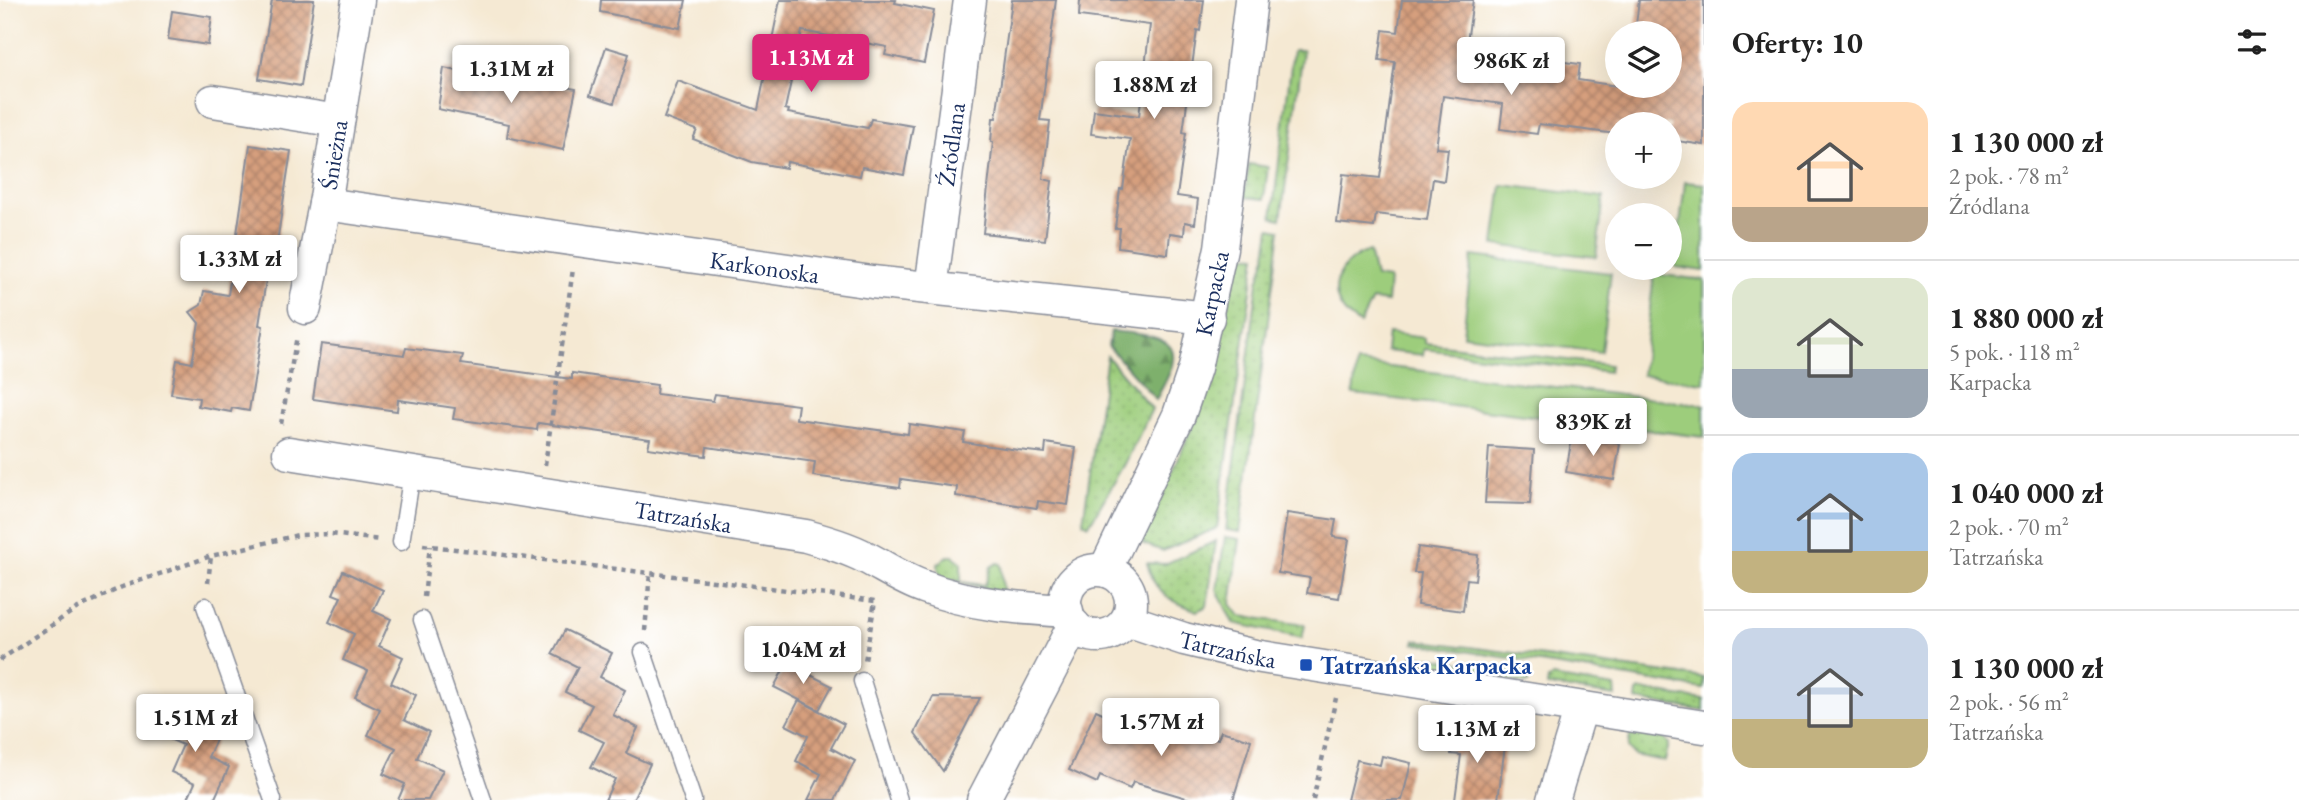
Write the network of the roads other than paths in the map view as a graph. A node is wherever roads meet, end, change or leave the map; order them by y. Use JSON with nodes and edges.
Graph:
{"nodes":[{"id":1,"x":358,"y":0,"type":"edge"},
{"id":2,"x":970,"y":0,"type":"edge"},
{"id":3,"x":1251,"y":0,"type":"edge"},
{"id":4,"x":213,"y":101,"type":"dead end"},
{"id":5,"x":338,"y":121,"type":"junction"},
{"id":6,"x":325,"y":204,"type":"junction"},
{"id":7,"x":931,"y":288,"type":"junction"},
{"id":8,"x":304,"y":308,"type":"road end"},
{"id":9,"x":1208,"y":317,"type":"junction"},
{"id":10,"x":289,"y":453,"type":"road end"},
{"id":11,"x":412,"y":472,"type":"junction"},
{"id":12,"x":401,"y":542,"type":"road end"},
{"id":13,"x":1105,"y":570,"type":"junction"},
{"id":14,"x":205,"y":606,"type":"dead end"},
{"id":15,"x":1070,"y":618,"type":"junction"},
{"id":16,"x":422,"y":620,"type":"road end"},
{"id":17,"x":1126,"y":620,"type":"junction"},
{"id":18,"x":643,"y":652,"type":"road end"},
{"id":19,"x":862,"y":681,"type":"road end"},
{"id":20,"x":1581,"y":708,"type":"junction"},
{"id":21,"x":1704,"y":727,"type":"edge"},
{"id":22,"x":273,"y":800,"type":"edge"},
{"id":23,"x":483,"y":800,"type":"edge"},
{"id":24,"x":694,"y":800,"type":"edge"},
{"id":25,"x":899,"y":800,"type":"edge"},
{"id":26,"x":983,"y":800,"type":"edge"},
{"id":27,"x":1553,"y":800,"type":"edge"}],
"edges":[{"from":1,"to":5,"type":"street","name":"Śnieżna"},
{"from":2,"to":7,"type":"street","name":"Źródlana"},
{"from":3,"to":9,"type":"street","name":"Karpacka"},
{"from":4,"to":5,"type":"street"},
{"from":5,"to":6,"type":"street","name":"Śnieżna"},
{"from":6,"to":7,"type":"street","name":"Karkonoska"},
{"from":6,"to":8,"type":"street","name":"Śnieżna"},
{"from":7,"to":9,"type":"street","name":"Karkonoska"},
{"from":9,"to":13,"type":"street","name":"Karpacka"},
{"from":10,"to":11,"type":"street","name":"Tatrzańska"},
{"from":11,"to":12,"type":"lane"},
{"from":11,"to":15,"type":"street","name":"Tatrzańska"},
{"from":13,"to":15,"type":"street"},
{"from":13,"to":17,"type":"street"},
{"from":14,"to":22,"type":"lane"},
{"from":15,"to":17,"type":"street"},
{"from":15,"to":26,"type":"street"},
{"from":16,"to":23,"type":"lane"},
{"from":17,"to":20,"type":"street","name":"Tatrzańska"},
{"from":18,"to":24,"type":"lane"},
{"from":19,"to":25,"type":"lane"},
{"from":20,"to":21,"type":"street","name":"Tatrzańska"},
{"from":20,"to":27,"type":"street"}]}
